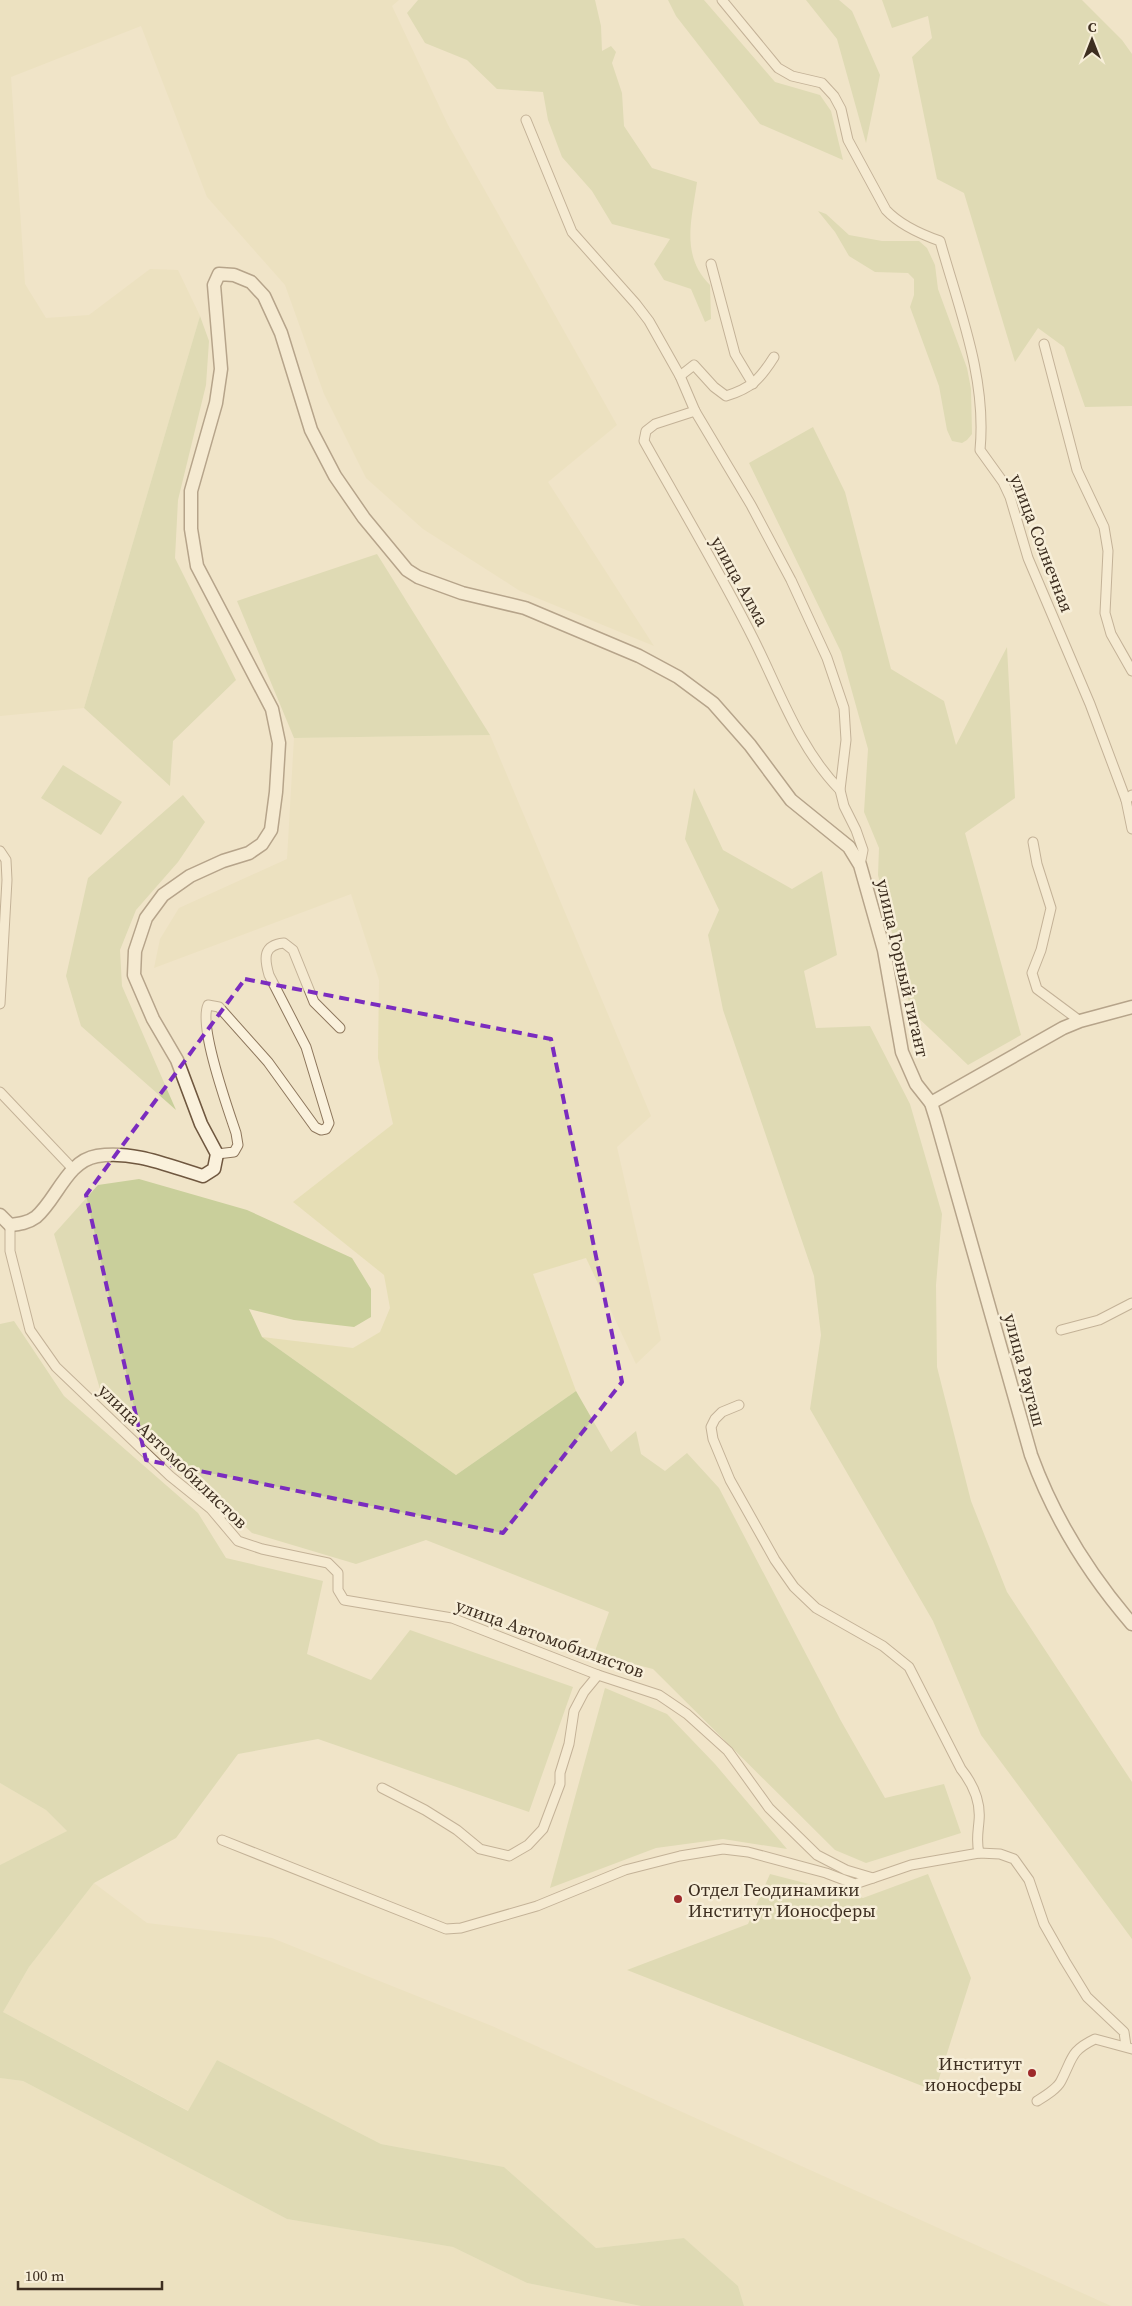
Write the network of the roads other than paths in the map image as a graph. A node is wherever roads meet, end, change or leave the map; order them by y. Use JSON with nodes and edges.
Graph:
{"nodes":[{"id":1,"x":722,"y":0,"type":"edge"},
{"id":2,"x":526,"y":120,"type":"dead end"},
{"id":3,"x":712,"y":264,"type":"dead end"},
{"id":4,"x":1044,"y":344,"type":"dead end"},
{"id":5,"x":774,"y":357,"type":"dead end"},
{"id":6,"x":680,"y":376,"type":"junction"},
{"id":7,"x":753,"y":384,"type":"junction"},
{"id":8,"x":695,"y":411,"type":"junction"},
{"id":9,"x":1132,"y":671,"type":"edge"},
{"id":10,"x":840,"y":790,"type":"junction"},
{"id":11,"x":1129,"y":798,"type":"edge"},
{"id":12,"x":1132,"y":829,"type":"edge"},
{"id":13,"x":1033,"y":842,"type":"dead end"},
{"id":14,"x":0,"y":851,"type":"edge"},
{"id":15,"x":860,"y":865,"type":"junction"},
{"id":16,"x":2,"y":919,"type":"edge"},
{"id":17,"x":0,"y":1004,"type":"edge"},
{"id":18,"x":1132,"y":1007,"type":"edge"},
{"id":19,"x":1080,"y":1021,"type":"junction"},
{"id":20,"x":340,"y":1028,"type":"dead end"},
{"id":21,"x":0,"y":1092,"type":"edge"},
{"id":22,"x":931,"y":1103,"type":"junction"},
{"id":23,"x":216,"y":1154,"type":"junction"},
{"id":24,"x":73,"y":1169,"type":"junction"},
{"id":25,"x":0,"y":1214,"type":"edge"},
{"id":26,"x":10,"y":1224,"type":"junction"},
{"id":27,"x":1132,"y":1303,"type":"edge"},
{"id":28,"x":1061,"y":1330,"type":"dead end"},
{"id":29,"x":740,"y":1405,"type":"dead end"},
{"id":30,"x":1132,"y":1624,"type":"edge"},
{"id":31,"x":598,"y":1675,"type":"junction"},
{"id":32,"x":382,"y":1788,"type":"dead end"},
{"id":33,"x":222,"y":1840,"type":"dead end"},
{"id":34,"x":978,"y":1853,"type":"junction"},
{"id":35,"x":873,"y":1878,"type":"junction"},
{"id":36,"x":1129,"y":2048,"type":"edge"},
{"id":37,"x":1037,"y":2101,"type":"dead end"}],
"edges":[{"from":1,"to":11,"type":"street","name":"улица Солнечная"},
{"from":2,"to":6,"type":"street"},
{"from":3,"to":7,"type":"street"},
{"from":4,"to":9,"type":"street"},
{"from":5,"to":7,"type":"street"},
{"from":6,"to":7,"type":"street"},
{"from":6,"to":8,"type":"street"},
{"from":8,"to":10,"type":"street"},
{"from":8,"to":10,"type":"street","name":"улица Алма"},
{"from":10,"to":15,"type":"street"},
{"from":11,"to":12,"type":"street","name":"улица Солнечная"},
{"from":13,"to":19,"type":"street"},
{"from":14,"to":16,"type":"street"},
{"from":15,"to":22,"type":"street","name":"улица Горный гигант"},
{"from":15,"to":23,"type":"street","name":"улица Горный гигант"},
{"from":16,"to":17,"type":"street"},
{"from":18,"to":19,"type":"street"},
{"from":19,"to":22,"type":"street"},
{"from":20,"to":23,"type":"street"},
{"from":21,"to":24,"type":"street"},
{"from":22,"to":30,"type":"street","name":"улица Раугаш"},
{"from":23,"to":24,"type":"street"},
{"from":24,"to":26,"type":"street"},
{"from":25,"to":26,"type":"street"},
{"from":26,"to":31,"type":"street","name":"улица Автомобилистов"},
{"from":27,"to":28,"type":"street"},
{"from":29,"to":34,"type":"street"},
{"from":31,"to":32,"type":"street"},
{"from":31,"to":35,"type":"street","name":"улица Автомобилистов"},
{"from":33,"to":35,"type":"street"},
{"from":34,"to":35,"type":"street"},
{"from":34,"to":36,"type":"street"},
{"from":36,"to":37,"type":"street"}]}
